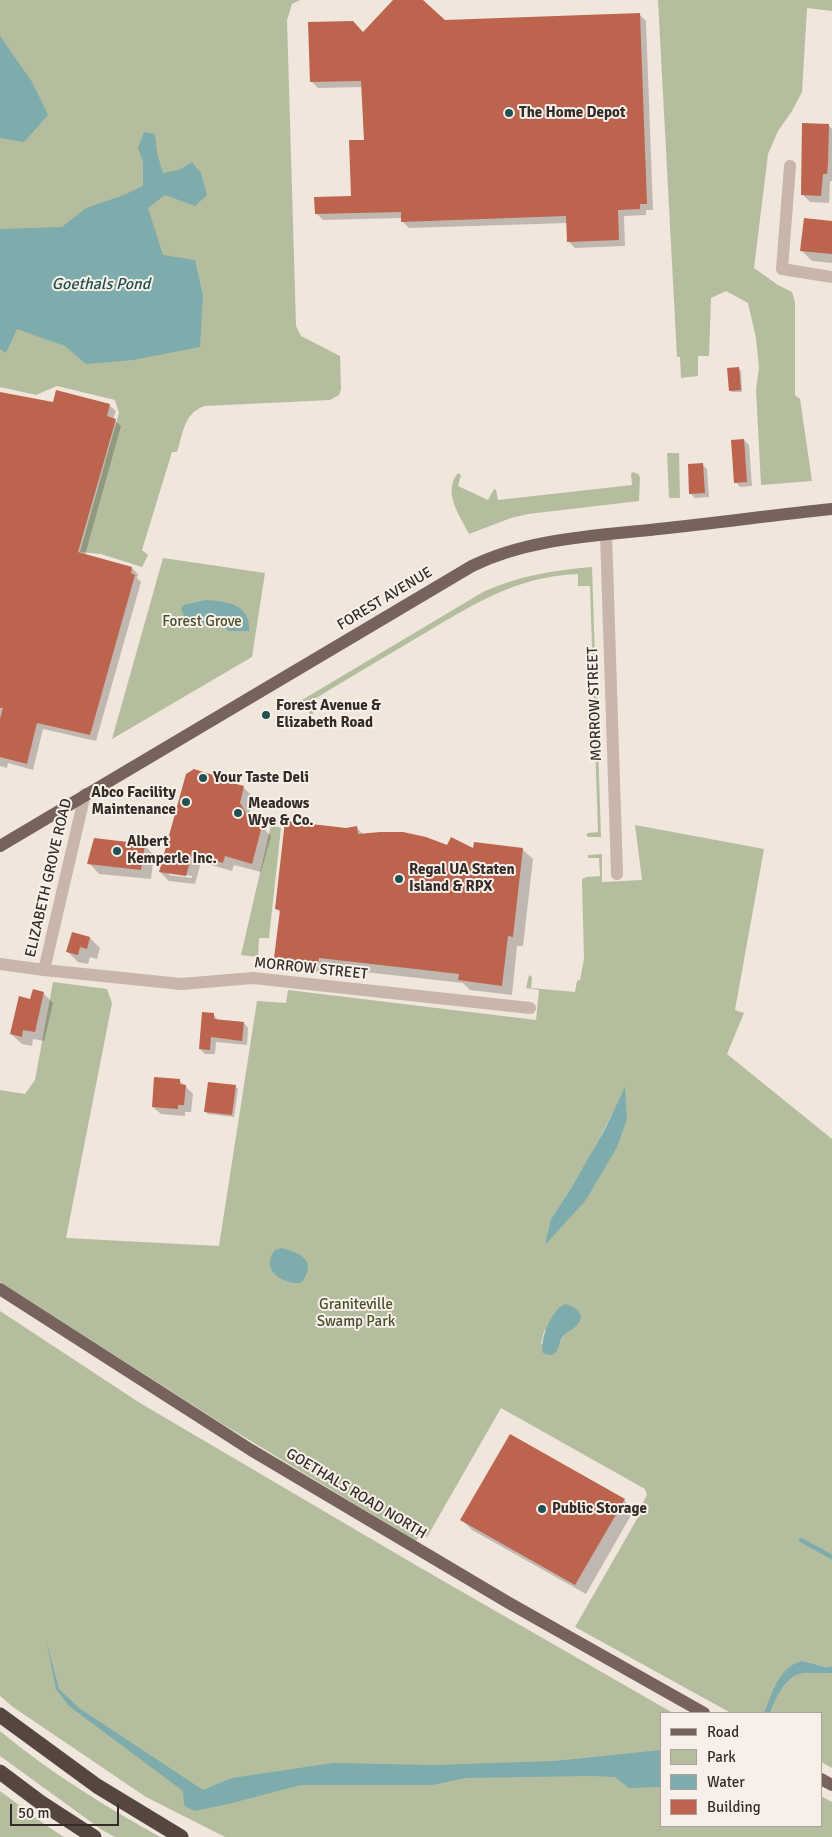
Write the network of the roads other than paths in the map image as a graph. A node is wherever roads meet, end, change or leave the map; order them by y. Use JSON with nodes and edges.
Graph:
{"nodes":[{"id":1,"x":790,"y":166,"type":"dead end"},
{"id":2,"x":832,"y":277,"type":"edge"},
{"id":3,"x":832,"y":509,"type":"edge"},
{"id":4,"x":606,"y":534,"type":"junction"},
{"id":5,"x":85,"y":794,"type":"junction"},
{"id":6,"x":0,"y":846,"type":"edge"},
{"id":7,"x":617,"y":874,"type":"dead end"},
{"id":8,"x":0,"y":964,"type":"edge"},
{"id":9,"x":44,"y":970,"type":"junction"},
{"id":10,"x":530,"y":1008,"type":"dead end"},
{"id":11,"x":0,"y":1290,"type":"edge"},
{"id":12,"x":702,"y":1712,"type":"edge"},
{"id":13,"x":0,"y":1714,"type":"edge"},
{"id":14,"x":0,"y":1772,"type":"edge"},
{"id":15,"x":94,"y":1837,"type":"edge"},
{"id":16,"x":181,"y":1837,"type":"edge"}],
"edges":[{"from":1,"to":2,"type":"street"},
{"from":3,"to":4,"type":"main road","name":"FOREST AVENUE"},
{"from":4,"to":5,"type":"main road","name":"FOREST AVENUE"},
{"from":4,"to":7,"type":"street","name":"MORROW STREET"},
{"from":5,"to":6,"type":"main road","name":"FOREST AVENUE"},
{"from":5,"to":9,"type":"street","name":"ELIZABETH GROVE ROAD"},
{"from":8,"to":9,"type":"street","name":"MORROW STREET"},
{"from":9,"to":10,"type":"street","name":"MORROW STREET"},
{"from":11,"to":12,"type":"main road","name":"GOETHALS ROAD NORTH"},
{"from":13,"to":16,"type":"highway"},
{"from":14,"to":15,"type":"highway"}]}
